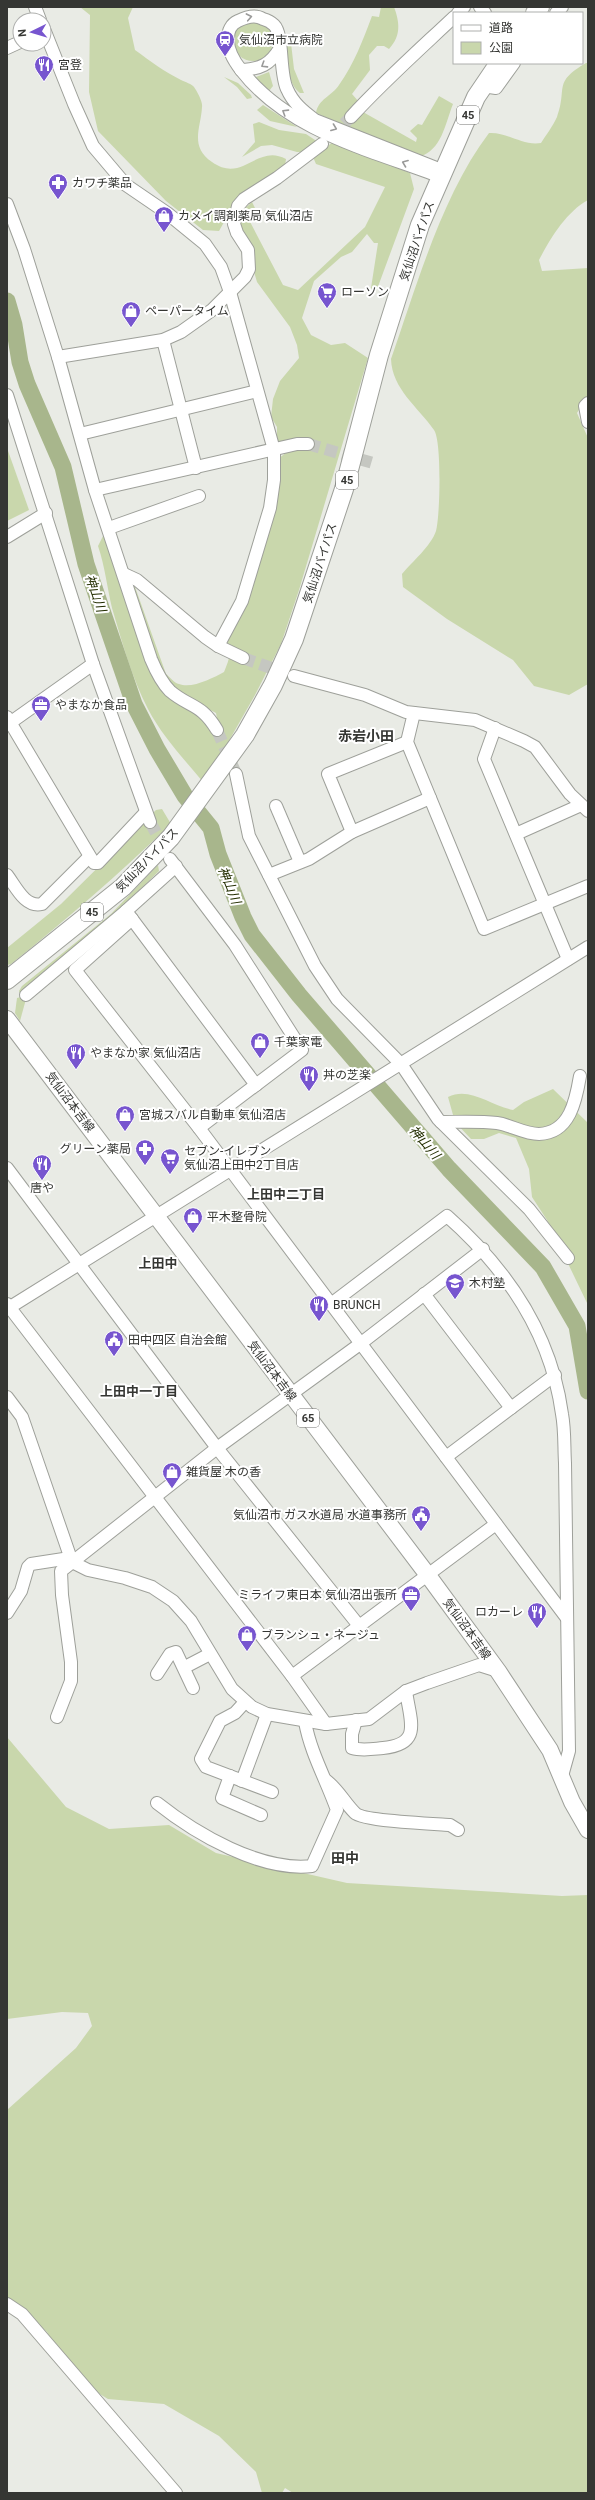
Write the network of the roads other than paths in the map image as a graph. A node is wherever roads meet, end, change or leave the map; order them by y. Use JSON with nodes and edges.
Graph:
{"nodes":[{"id":1,"x":453,"y":18,"type":"edge"},
{"id":2,"x":280,"y":48,"type":"junction"},
{"id":3,"x":52,"y":50,"type":"edge"},
{"id":4,"x":498,"y":64,"type":"edge"},
{"id":5,"x":513,"y":64,"type":"edge"},
{"id":6,"x":241,"y":70,"type":"junction"},
{"id":7,"x":483,"y":86,"type":"junction"},
{"id":8,"x":350,"y":117,"type":"tunnel mouth"},
{"id":9,"x":322,"y":144,"type":"tunnel mouth"},
{"id":10,"x":442,"y":174,"type":"junction"},
{"id":11,"x":7,"y":204,"type":"edge"},
{"id":12,"x":230,"y":292,"type":"junction"},
{"id":13,"x":163,"y":340,"type":"junction"},
{"id":14,"x":58,"y":357,"type":"junction"},
{"id":15,"x":257,"y":391,"type":"junction"},
{"id":16,"x":7,"y":395,"type":"edge"},
{"id":17,"x":588,"y":403,"type":"edge"},
{"id":18,"x":181,"y":410,"type":"junction"},
{"id":19,"x":588,"y":422,"type":"edge"},
{"id":20,"x":80,"y":434,"type":"junction"},
{"id":21,"x":308,"y":444,"type":"tunnel mouth"},
{"id":22,"x":274,"y":450,"type":"junction"},
{"id":23,"x":196,"y":468,"type":"junction"},
{"id":24,"x":95,"y":490,"type":"junction"},
{"id":25,"x":199,"y":496,"type":"dead end"},
{"id":26,"x":46,"y":513,"type":"junction"},
{"id":27,"x":109,"y":528,"type":"junction"},
{"id":28,"x":7,"y":537,"type":"edge"},
{"id":29,"x":124,"y":574,"type":"junction"},
{"id":30,"x":218,"y":646,"type":"junction"},
{"id":31,"x":243,"y":658,"type":"tunnel mouth"},
{"id":32,"x":93,"y":664,"type":"junction"},
{"id":33,"x":294,"y":676,"type":"tunnel mouth"},
{"id":34,"x":414,"y":714,"type":"junction"},
{"id":35,"x":8,"y":721,"type":"edge"},
{"id":36,"x":496,"y":728,"type":"junction"},
{"id":37,"x":217,"y":730,"type":"tunnel mouth"},
{"id":38,"x":407,"y":742,"type":"junction"},
{"id":39,"x":236,"y":774,"type":"tunnel mouth"},
{"id":40,"x":430,"y":798,"type":"junction"},
{"id":41,"x":276,"y":806,"type":"dead end"},
{"id":42,"x":585,"y":808,"type":"edge"},
{"id":43,"x":352,"y":832,"type":"junction"},
{"id":44,"x":516,"y":834,"type":"junction"},
{"id":45,"x":89,"y":857,"type":"junction"},
{"id":46,"x":300,"y":862,"type":"junction"},
{"id":47,"x":7,"y":875,"type":"edge"},
{"id":48,"x":269,"y":875,"type":"junction"},
{"id":49,"x":588,"y":886,"type":"edge"},
{"id":50,"x":545,"y":903,"type":"junction"},
{"id":51,"x":129,"y":915,"type":"junction"},
{"id":52,"x":588,"y":947,"type":"edge"},
{"id":53,"x":568,"y":959,"type":"junction"},
{"id":54,"x":7,"y":980,"type":"edge"},
{"id":55,"x":26,"y":995,"type":"dead end"},
{"id":56,"x":7,"y":1019,"type":"edge"},
{"id":57,"x":399,"y":1066,"type":"junction"},
{"id":58,"x":582,"y":1084,"type":"edge"},
{"id":59,"x":256,"y":1085,"type":"junction"},
{"id":60,"x":441,"y":1122,"type":"junction"},
{"id":61,"x":199,"y":1128,"type":"junction"},
{"id":62,"x":7,"y":1168,"type":"edge"},
{"id":63,"x":231,"y":1171,"type":"junction"},
{"id":64,"x":155,"y":1216,"type":"junction"},
{"id":65,"x":483,"y":1249,"type":"junction"},
{"id":66,"x":568,"y":1258,"type":"dead end"},
{"id":67,"x":78,"y":1266,"type":"junction"},
{"id":68,"x":424,"y":1294,"type":"junction"},
{"id":69,"x":331,"y":1304,"type":"junction"},
{"id":70,"x":8,"y":1307,"type":"edge"},
{"id":71,"x":360,"y":1344,"type":"junction"},
{"id":72,"x":555,"y":1375,"type":"junction"},
{"id":73,"x":289,"y":1394,"type":"junction"},
{"id":74,"x":7,"y":1397,"type":"edge"},
{"id":75,"x":511,"y":1408,"type":"junction"},
{"id":76,"x":217,"y":1448,"type":"junction"},
{"id":77,"x":446,"y":1457,"type":"junction"},
{"id":78,"x":154,"y":1498,"type":"junction"},
{"id":79,"x":496,"y":1524,"type":"junction"},
{"id":80,"x":71,"y":1560,"type":"junction"},
{"id":81,"x":427,"y":1574,"type":"junction"},
{"id":82,"x":7,"y":1613,"type":"edge"},
{"id":83,"x":566,"y":1617,"type":"junction"},
{"id":84,"x":360,"y":1627,"type":"junction"},
{"id":85,"x":210,"y":1654,"type":"junction"},
{"id":86,"x":185,"y":1667,"type":"junction"},
{"id":87,"x":498,"y":1671,"type":"junction"},
{"id":88,"x":157,"y":1674,"type":"dead end"},
{"id":89,"x":292,"y":1676,"type":"junction"},
{"id":90,"x":193,"y":1688,"type":"dead end"},
{"id":91,"x":406,"y":1691,"type":"junction"},
{"id":92,"x":245,"y":1702,"type":"junction"},
{"id":93,"x":267,"y":1714,"type":"junction"},
{"id":94,"x":57,"y":1717,"type":"dead end"},
{"id":95,"x":356,"y":1720,"type":"junction"},
{"id":96,"x":305,"y":1722,"type":"junction"},
{"id":97,"x":326,"y":1724,"type":"junction"},
{"id":98,"x":230,"y":1776,"type":"junction"},
{"id":99,"x":562,"y":1776,"type":"junction"},
{"id":100,"x":242,"y":1781,"type":"junction"},
{"id":101,"x":326,"y":1781,"type":"junction"},
{"id":102,"x":272,"y":1792,"type":"dead end"},
{"id":103,"x":157,"y":1803,"type":"dead end"},
{"id":104,"x":261,"y":1815,"type":"dead end"},
{"id":105,"x":458,"y":1830,"type":"dead end"},
{"id":106,"x":588,"y":1830,"type":"edge"},
{"id":107,"x":7,"y":2304,"type":"edge"},
{"id":108,"x":176,"y":2493,"type":"edge"}],
"edges":[{"from":1,"to":8,"type":"street"},
{"from":2,"to":6,"type":"street","one_way":true},
{"from":6,"to":2,"type":"street","one_way":true},
{"from":2,"to":10,"type":"street","one_way":true},
{"from":3,"to":12,"type":"street"},
{"from":4,"to":7,"type":"highway","name":"気仙沼バイパス","number":"45"},
{"from":5,"to":7,"type":"street"},
{"from":10,"to":6,"type":"street","one_way":true},
{"from":7,"to":10,"type":"highway","name":"気仙沼バイパス","number":"45"},
{"from":9,"to":12,"type":"street"},
{"from":10,"to":54,"type":"highway","name":"気仙沼バイパス","number":"45"},
{"from":11,"to":14,"type":"street"},
{"from":12,"to":13,"type":"street"},
{"from":12,"to":15,"type":"street"},
{"from":13,"to":14,"type":"street"},
{"from":13,"to":18,"type":"street"},
{"from":14,"to":20,"type":"street"},
{"from":15,"to":18,"type":"street"},
{"from":15,"to":22,"type":"street"},
{"from":16,"to":26,"type":"street"},
{"from":17,"to":19,"type":"street"},
{"from":18,"to":20,"type":"street"},
{"from":18,"to":23,"type":"street"},
{"from":20,"to":24,"type":"street"},
{"from":21,"to":22,"type":"street"},
{"from":22,"to":23,"type":"street"},
{"from":22,"to":30,"type":"street"},
{"from":23,"to":24,"type":"street"},
{"from":24,"to":27,"type":"street"},
{"from":25,"to":27,"type":"street"},
{"from":26,"to":28,"type":"street"},
{"from":26,"to":32,"type":"street"},
{"from":27,"to":29,"type":"street"},
{"from":29,"to":30,"type":"street"},
{"from":29,"to":37,"type":"street"},
{"from":30,"to":31,"type":"street"},
{"from":32,"to":35,"type":"street"},
{"from":32,"to":45,"type":"street"},
{"from":33,"to":34,"type":"street"},
{"from":34,"to":36,"type":"street"},
{"from":34,"to":38,"type":"street"},
{"from":35,"to":45,"type":"street"},
{"from":36,"to":42,"type":"street"},
{"from":36,"to":44,"type":"street"},
{"from":38,"to":40,"type":"street"},
{"from":38,"to":43,"type":"street"},
{"from":39,"to":48,"type":"street"},
{"from":40,"to":43,"type":"street"},
{"from":40,"to":50,"type":"street"},
{"from":41,"to":46,"type":"street"},
{"from":42,"to":44,"type":"street"},
{"from":43,"to":46,"type":"street"},
{"from":44,"to":50,"type":"street"},
{"from":45,"to":47,"type":"street"},
{"from":46,"to":48,"type":"street"},
{"from":48,"to":57,"type":"street"},
{"from":49,"to":50,"type":"street"},
{"from":50,"to":53,"type":"street"},
{"from":51,"to":55,"type":"street"},
{"from":51,"to":59,"type":"street"},
{"from":51,"to":59,"type":"street"},
{"from":51,"to":61,"type":"street"},
{"from":52,"to":53,"type":"street"},
{"from":53,"to":57,"type":"street"},
{"from":56,"to":64,"type":"main road","name":"気仙沼本吉線","number":"65"},
{"from":57,"to":60,"type":"street"},
{"from":57,"to":63,"type":"street"},
{"from":58,"to":60,"type":"street"},
{"from":59,"to":61,"type":"street"},
{"from":60,"to":66,"type":"street"},
{"from":61,"to":63,"type":"street"},
{"from":62,"to":67,"type":"street"},
{"from":63,"to":64,"type":"street"},
{"from":63,"to":69,"type":"street"},
{"from":64,"to":67,"type":"street"},
{"from":64,"to":73,"type":"main road","name":"気仙沼本吉線","number":"65"},
{"from":65,"to":68,"type":"street"},
{"from":65,"to":69,"type":"street"},
{"from":65,"to":72,"type":"street"},
{"from":67,"to":70,"type":"street"},
{"from":67,"to":76,"type":"street"},
{"from":68,"to":71,"type":"street"},
{"from":68,"to":75,"type":"street"},
{"from":69,"to":71,"type":"street"},
{"from":70,"to":78,"type":"street"},
{"from":71,"to":73,"type":"street"},
{"from":71,"to":77,"type":"street"},
{"from":72,"to":75,"type":"street"},
{"from":72,"to":83,"type":"street"},
{"from":73,"to":76,"type":"street"},
{"from":73,"to":81,"type":"main road","name":"気仙沼本吉線","number":"65"},
{"from":74,"to":80,"type":"street"},
{"from":75,"to":77,"type":"street"},
{"from":76,"to":78,"type":"street"},
{"from":76,"to":84,"type":"street"},
{"from":77,"to":79,"type":"street"},
{"from":78,"to":80,"type":"street"},
{"from":78,"to":89,"type":"street"},
{"from":79,"to":81,"type":"street"},
{"from":79,"to":83,"type":"street"},
{"from":80,"to":82,"type":"street"},
{"from":80,"to":85,"type":"street"},
{"from":80,"to":94,"type":"street"},
{"from":81,"to":84,"type":"street"},
{"from":81,"to":87,"type":"main road","name":"気仙沼本吉線","number":"65"},
{"from":83,"to":99,"type":"street"},
{"from":84,"to":89,"type":"street"},
{"from":85,"to":86,"type":"street"},
{"from":85,"to":92,"type":"street"},
{"from":86,"to":88,"type":"street"},
{"from":86,"to":90,"type":"street"},
{"from":87,"to":91,"type":"street"},
{"from":87,"to":99,"type":"main road","name":"気仙沼本吉線","number":"65"},
{"from":89,"to":97,"type":"street"},
{"from":91,"to":95,"type":"street"},
{"from":91,"to":95,"type":"street"},
{"from":92,"to":93,"type":"street"},
{"from":92,"to":98,"type":"street"},
{"from":93,"to":96,"type":"street"},
{"from":93,"to":100,"type":"street"},
{"from":95,"to":97,"type":"street"},
{"from":96,"to":97,"type":"street"},
{"from":96,"to":101,"type":"street"},
{"from":98,"to":100,"type":"street"},
{"from":98,"to":104,"type":"street"},
{"from":99,"to":106,"type":"main road","name":"気仙沼本吉線","number":"65"},
{"from":100,"to":102,"type":"street"},
{"from":101,"to":103,"type":"street"},
{"from":101,"to":105,"type":"street"},
{"from":107,"to":108,"type":"street"}]}
